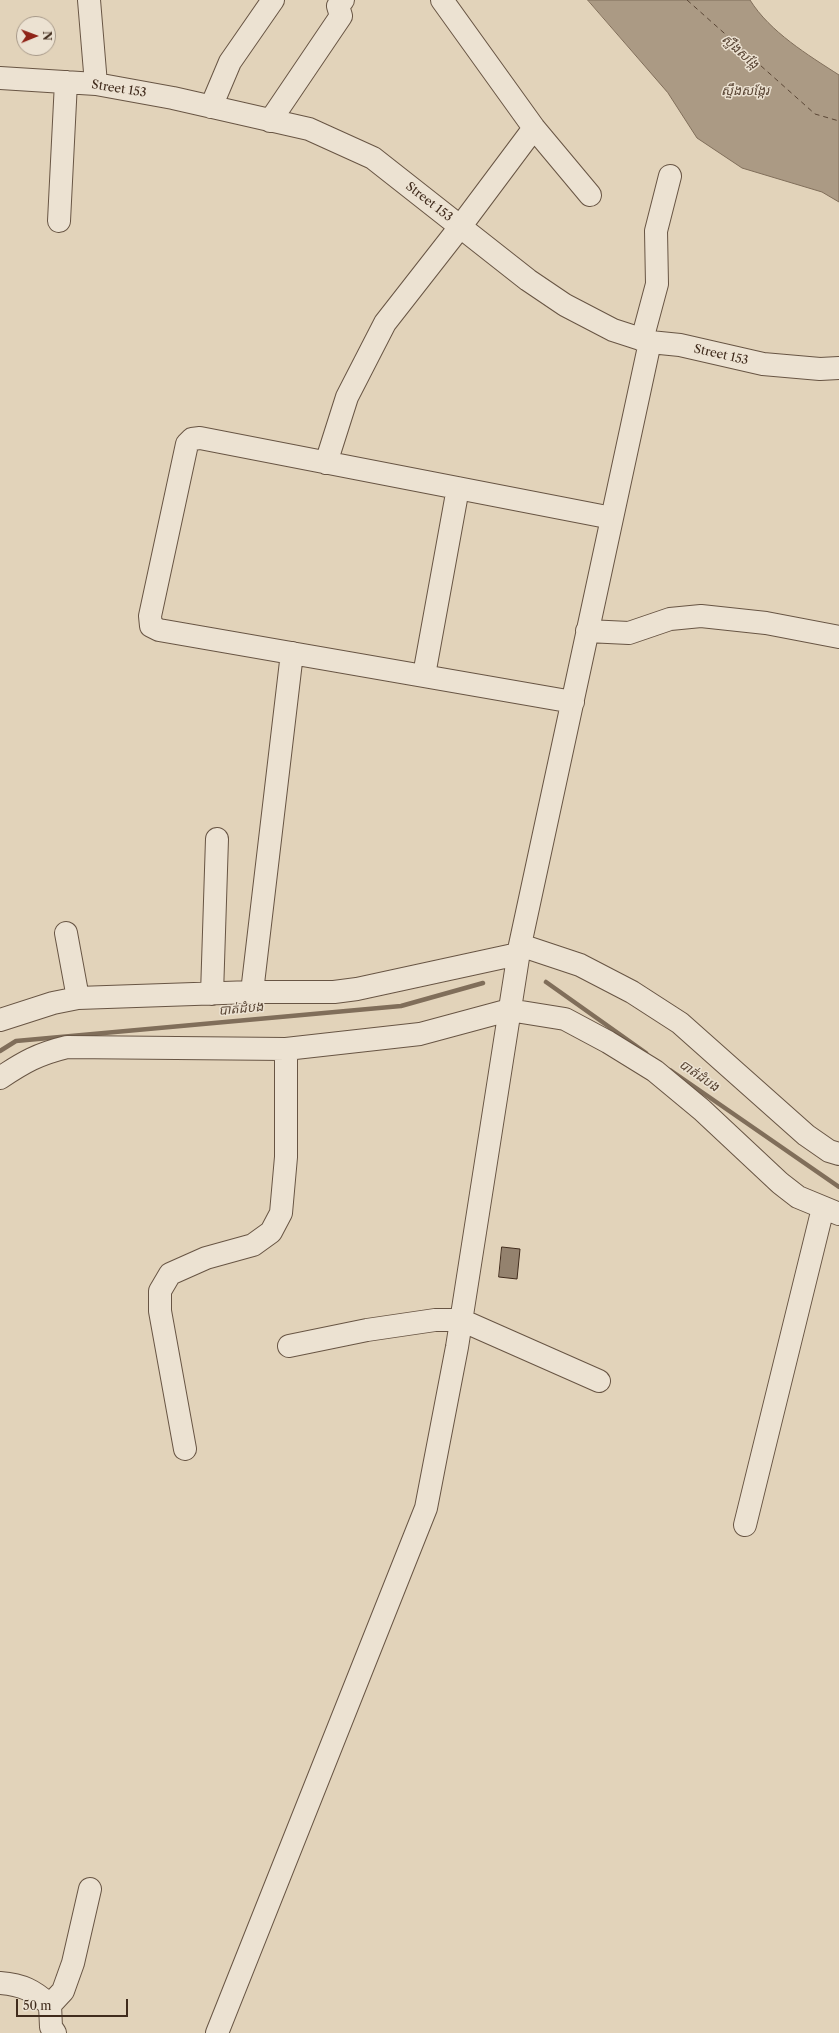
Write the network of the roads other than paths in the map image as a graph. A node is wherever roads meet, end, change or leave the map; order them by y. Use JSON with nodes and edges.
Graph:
{"nodes":[{"id":1,"x":89,"y":0,"type":"edge"},
{"id":2,"x":273,"y":0,"type":"edge"},
{"id":3,"x":343,"y":0,"type":"edge"},
{"id":4,"x":442,"y":0,"type":"edge"},
{"id":5,"x":0,"y":78,"type":"edge"},
{"id":6,"x":66,"y":82,"type":"junction"},
{"id":7,"x":96,"y":84,"type":"junction"},
{"id":8,"x":211,"y":107,"type":"junction"},
{"id":9,"x":270,"y":120,"type":"junction"},
{"id":10,"x":534,"y":128,"type":"junction"},
{"id":11,"x":670,"y":176,"type":"dead end"},
{"id":12,"x":590,"y":195,"type":"dead end"},
{"id":13,"x":59,"y":221,"type":"dead end"},
{"id":14,"x":460,"y":227,"type":"junction"},
{"id":15,"x":646,"y":341,"type":"junction"},
{"id":16,"x":839,"y":368,"type":"edge"},
{"id":17,"x":326,"y":463,"type":"junction"},
{"id":18,"x":458,"y":488,"type":"junction"},
{"id":19,"x":612,"y":518,"type":"junction"},
{"id":20,"x":587,"y":631,"type":"junction"},
{"id":21,"x":839,"y":637,"type":"edge"},
{"id":22,"x":292,"y":653,"type":"junction"},
{"id":23,"x":424,"y":675,"type":"junction"},
{"id":24,"x":572,"y":702,"type":"junction"},
{"id":25,"x":217,"y":839,"type":"dead end"},
{"id":26,"x":66,"y":933,"type":"dead end"},
{"id":27,"x":519,"y":950,"type":"junction"},
{"id":28,"x":252,"y":992,"type":"junction"},
{"id":29,"x":212,"y":994,"type":"junction"},
{"id":30,"x":78,"y":998,"type":"junction"},
{"id":31,"x":509,"y":1010,"type":"junction"},
{"id":32,"x":0,"y":1020,"type":"edge"},
{"id":33,"x":286,"y":1049,"type":"junction"},
{"id":34,"x":0,"y":1078,"type":"edge"},
{"id":35,"x":839,"y":1154,"type":"edge"},
{"id":36,"x":831,"y":1211,"type":"edge"},
{"id":37,"x":461,"y":1320,"type":"junction"},
{"id":38,"x":290,"y":1346,"type":"dead end"},
{"id":39,"x":599,"y":1381,"type":"dead end"},
{"id":40,"x":185,"y":1449,"type":"dead end"},
{"id":41,"x":745,"y":1525,"type":"dead end"},
{"id":42,"x":90,"y":1889,"type":"dead end"},
{"id":43,"x":0,"y":1983,"type":"edge"},
{"id":44,"x":50,"y":2005,"type":"junction"},
{"id":45,"x":55,"y":2033,"type":"edge"},
{"id":46,"x":218,"y":2033,"type":"edge"}],
"edges":[{"from":1,"to":7,"type":"street"},
{"from":2,"to":8,"type":"street"},
{"from":3,"to":9,"type":"street"},
{"from":4,"to":10,"type":"street"},
{"from":5,"to":6,"type":"street","name":"Street 153"},
{"from":6,"to":7,"type":"street","name":"Street 153"},
{"from":6,"to":13,"type":"street"},
{"from":7,"to":8,"type":"street","name":"Street 153"},
{"from":8,"to":9,"type":"street","name":"Street 153"},
{"from":9,"to":14,"type":"street","name":"Street 153"},
{"from":10,"to":12,"type":"street"},
{"from":10,"to":14,"type":"street"},
{"from":11,"to":15,"type":"street"},
{"from":14,"to":15,"type":"street","name":"Street 153"},
{"from":14,"to":17,"type":"street"},
{"from":15,"to":16,"type":"street","name":"Street 153"},
{"from":15,"to":19,"type":"street"},
{"from":17,"to":18,"type":"street"},
{"from":17,"to":22,"type":"street"},
{"from":18,"to":19,"type":"street"},
{"from":18,"to":23,"type":"street"},
{"from":19,"to":20,"type":"street"},
{"from":20,"to":21,"type":"street"},
{"from":20,"to":24,"type":"street"},
{"from":22,"to":23,"type":"street"},
{"from":22,"to":28,"type":"street"},
{"from":23,"to":24,"type":"street"},
{"from":24,"to":27,"type":"street"},
{"from":25,"to":29,"type":"street"},
{"from":26,"to":30,"type":"street"},
{"from":27,"to":28,"type":"street"},
{"from":27,"to":31,"type":"street"},
{"from":27,"to":35,"type":"street"},
{"from":28,"to":29,"type":"street"},
{"from":29,"to":30,"type":"street"},
{"from":30,"to":32,"type":"street"},
{"from":31,"to":33,"type":"street"},
{"from":31,"to":36,"type":"street"},
{"from":31,"to":37,"type":"street"},
{"from":33,"to":34,"type":"street"},
{"from":33,"to":40,"type":"street"},
{"from":36,"to":41,"type":"street"},
{"from":37,"to":38,"type":"street"},
{"from":37,"to":39,"type":"street"},
{"from":37,"to":46,"type":"street"},
{"from":42,"to":44,"type":"street"},
{"from":43,"to":44,"type":"street"},
{"from":44,"to":45,"type":"street"}]}
